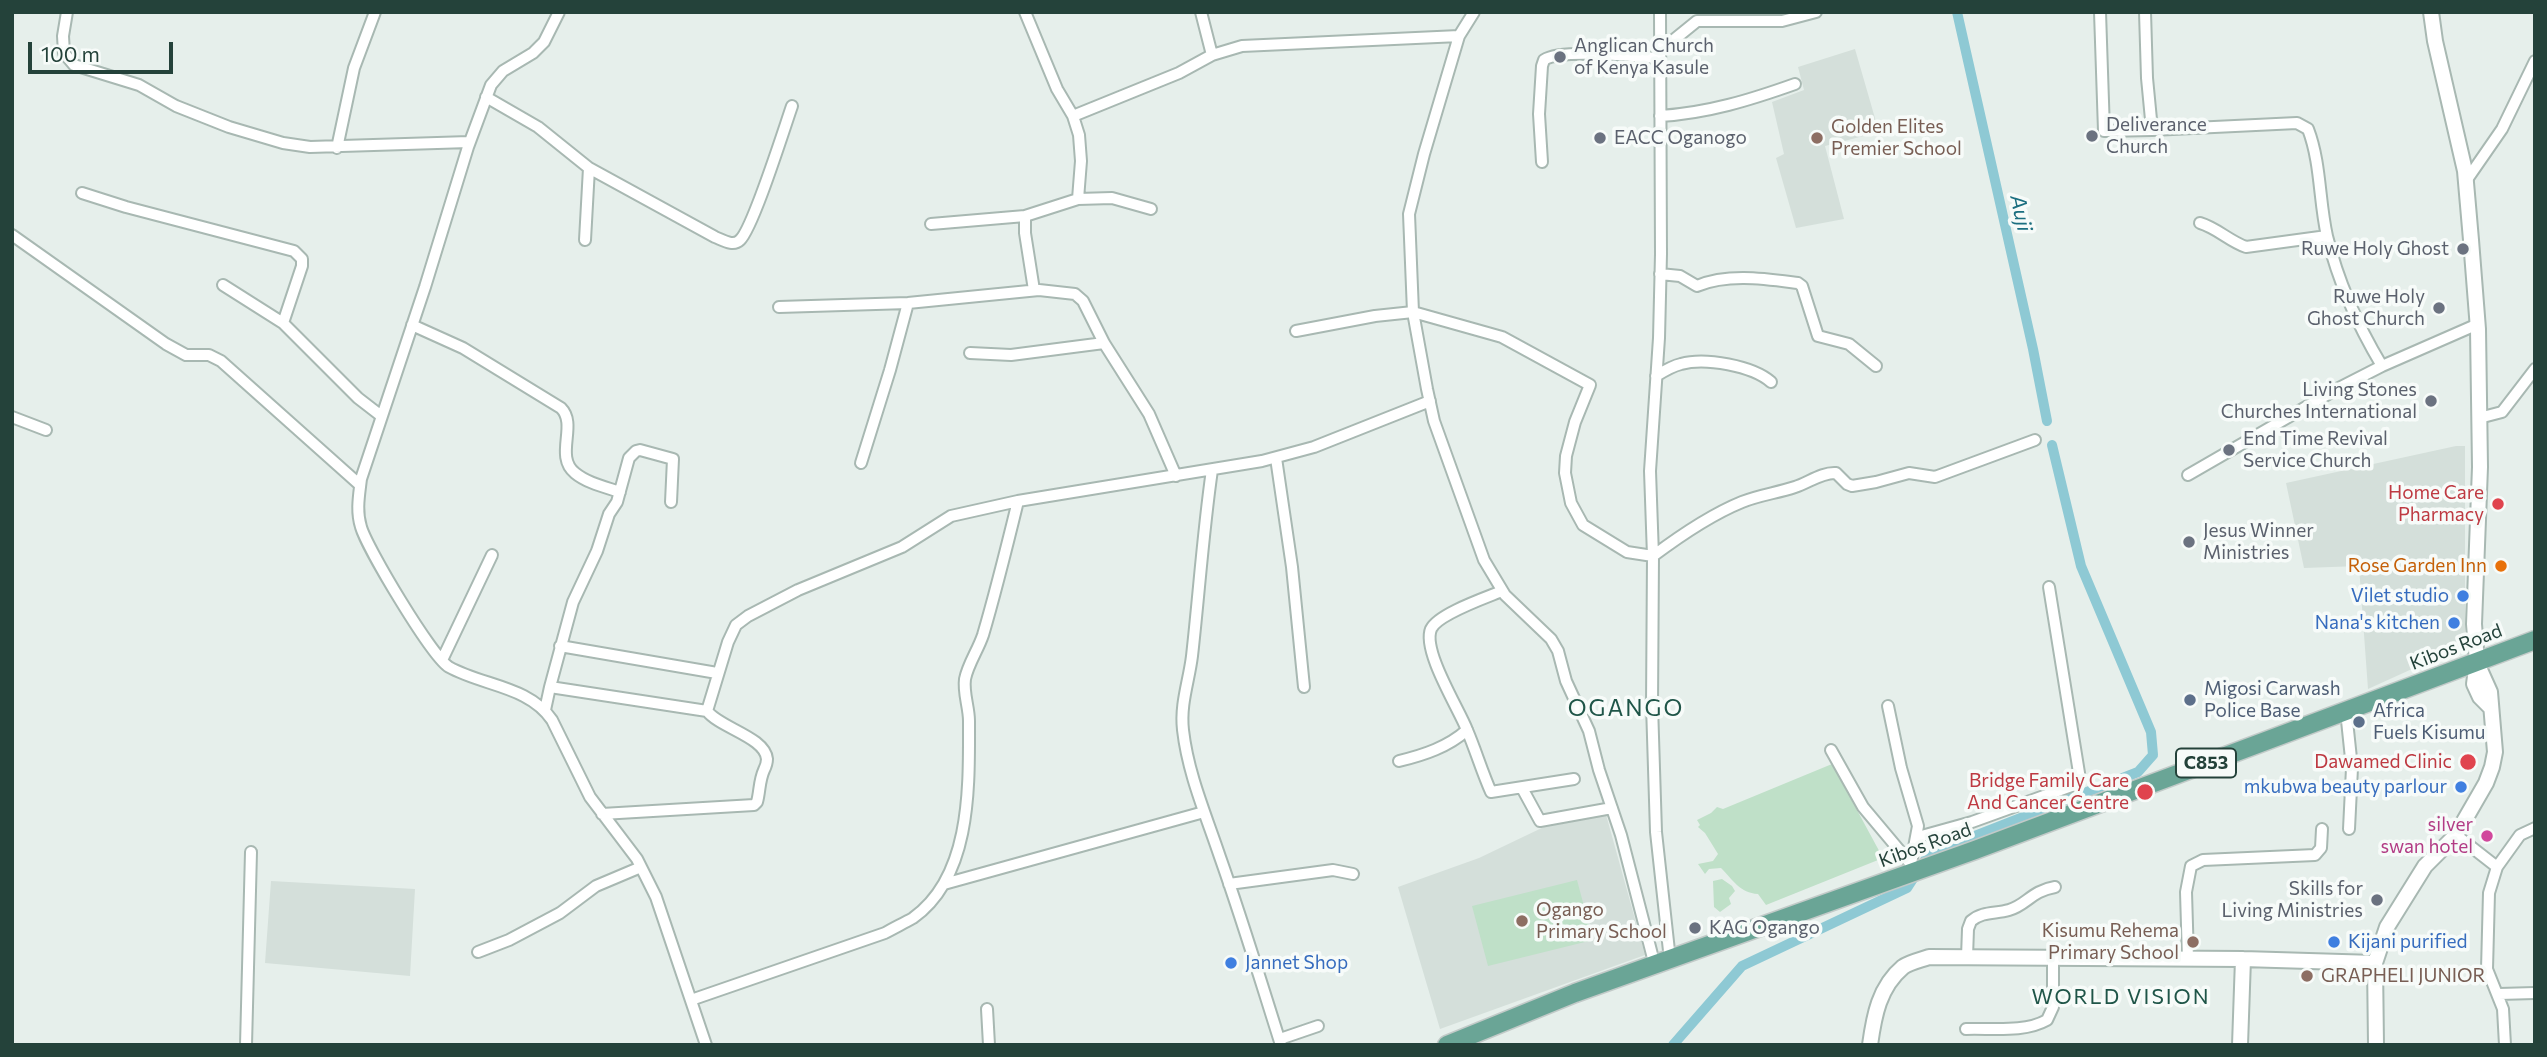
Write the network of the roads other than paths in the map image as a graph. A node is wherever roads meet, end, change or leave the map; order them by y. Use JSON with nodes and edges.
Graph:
{"nodes":[{"id":1,"x":67,"y":12,"type":"edge"},
{"id":2,"x":375,"y":12,"type":"edge"},
{"id":3,"x":559,"y":12,"type":"edge"},
{"id":4,"x":1025,"y":12,"type":"edge"},
{"id":5,"x":1201,"y":12,"type":"edge"},
{"id":6,"x":1475,"y":12,"type":"edge"},
{"id":7,"x":1660,"y":12,"type":"edge"},
{"id":8,"x":1816,"y":12,"type":"edge"},
{"id":9,"x":2100,"y":12,"type":"edge"},
{"id":10,"x":2145,"y":12,"type":"edge"},
{"id":11,"x":2431,"y":12,"type":"edge"},
{"id":12,"x":1459,"y":36,"type":"junction"},
{"id":13,"x":1212,"y":54,"type":"junction"},
{"id":14,"x":1660,"y":54,"type":"junction"},
{"id":15,"x":2535,"y":61,"type":"edge"},
{"id":16,"x":1795,"y":84,"type":"dead end"},
{"id":17,"x":486,"y":97,"type":"junction"},
{"id":18,"x":792,"y":106,"type":"dead end"},
{"id":19,"x":1073,"y":116,"type":"junction"},
{"id":20,"x":1660,"y":116,"type":"junction"},
{"id":21,"x":2152,"y":130,"type":"junction"},
{"id":22,"x":469,"y":142,"type":"junction"},
{"id":23,"x":337,"y":148,"type":"junction"},
{"id":24,"x":1542,"y":162,"type":"dead end"},
{"id":25,"x":589,"y":168,"type":"junction"},
{"id":26,"x":2466,"y":181,"type":"junction"},
{"id":27,"x":82,"y":193,"type":"dead end"},
{"id":28,"x":1078,"y":199,"type":"junction"},
{"id":29,"x":1151,"y":209,"type":"dead end"},
{"id":30,"x":1025,"y":216,"type":"junction"},
{"id":31,"x":2200,"y":223,"type":"dead end"},
{"id":32,"x":931,"y":224,"type":"dead end"},
{"id":33,"x":12,"y":236,"type":"edge"},
{"id":34,"x":2327,"y":236,"type":"junction"},
{"id":35,"x":585,"y":240,"type":"dead end"},
{"id":36,"x":1660,"y":274,"type":"junction"},
{"id":37,"x":223,"y":285,"type":"dead end"},
{"id":38,"x":1034,"y":290,"type":"junction"},
{"id":39,"x":908,"y":303,"type":"junction"},
{"id":40,"x":779,"y":307,"type":"dead end"},
{"id":41,"x":1413,"y":312,"type":"junction"},
{"id":42,"x":283,"y":323,"type":"junction"},
{"id":43,"x":2477,"y":324,"type":"junction"},
{"id":44,"x":412,"y":325,"type":"junction"},
{"id":45,"x":1296,"y":331,"type":"dead end"},
{"id":46,"x":1104,"y":343,"type":"junction"},
{"id":47,"x":970,"y":353,"type":"dead end"},
{"id":48,"x":1876,"y":366,"type":"dead end"},
{"id":49,"x":2382,"y":366,"type":"junction"},
{"id":50,"x":2535,"y":369,"type":"edge"},
{"id":51,"x":1656,"y":376,"type":"junction"},
{"id":52,"x":1771,"y":382,"type":"dead end"},
{"id":53,"x":1430,"y":401,"type":"junction"},
{"id":54,"x":380,"y":415,"type":"junction"},
{"id":55,"x":12,"y":417,"type":"edge"},
{"id":56,"x":2479,"y":418,"type":"junction"},
{"id":57,"x":46,"y":430,"type":"dead end"},
{"id":58,"x":2035,"y":440,"type":"dead end"},
{"id":59,"x":1276,"y":457,"type":"junction"},
{"id":60,"x":861,"y":463,"type":"dead end"},
{"id":61,"x":1212,"y":470,"type":"junction"},
{"id":62,"x":2188,"y":475,"type":"dead end"},
{"id":63,"x":1176,"y":476,"type":"junction"},
{"id":64,"x":360,"y":485,"type":"junction"},
{"id":65,"x":620,"y":492,"type":"junction"},
{"id":66,"x":1018,"y":501,"type":"junction"},
{"id":67,"x":671,"y":502,"type":"dead end"},
{"id":68,"x":492,"y":555,"type":"dead end"},
{"id":69,"x":1653,"y":556,"type":"junction"},
{"id":70,"x":2049,"y":587,"type":"dead end"},
{"id":71,"x":1502,"y":591,"type":"junction"},
{"id":72,"x":2535,"y":640,"type":"edge"},
{"id":73,"x":560,"y":646,"type":"junction"},
{"id":74,"x":442,"y":660,"type":"junction"},
{"id":75,"x":2477,"y":662,"type":"junction"},
{"id":76,"x":717,"y":673,"type":"junction"},
{"id":77,"x":550,"y":687,"type":"junction"},
{"id":78,"x":1304,"y":687,"type":"dead end"},
{"id":79,"x":1888,"y":706,"type":"dead end"},
{"id":80,"x":545,"y":710,"type":"junction"},
{"id":81,"x":708,"y":711,"type":"junction"},
{"id":82,"x":2346,"y":711,"type":"junction"},
{"id":83,"x":1467,"y":730,"type":"junction"},
{"id":84,"x":1831,"y":750,"type":"dead end"},
{"id":85,"x":1399,"y":761,"type":"dead end"},
{"id":86,"x":1574,"y":779,"type":"dead end"},
{"id":87,"x":1522,"y":788,"type":"junction"},
{"id":88,"x":1612,"y":808,"type":"junction"},
{"id":89,"x":1204,"y":812,"type":"junction"},
{"id":90,"x":602,"y":814,"type":"junction"},
{"id":91,"x":2535,"y":828,"type":"edge"},
{"id":92,"x":2322,"y":829,"type":"dead end"},
{"id":93,"x":2349,"y":829,"type":"dead end"},
{"id":94,"x":2456,"y":835,"type":"junction"},
{"id":95,"x":1918,"y":837,"type":"junction"},
{"id":96,"x":251,"y":852,"type":"dead end"},
{"id":97,"x":641,"y":867,"type":"junction"},
{"id":98,"x":2497,"y":867,"type":"junction"},
{"id":99,"x":1910,"y":870,"type":"junction"},
{"id":100,"x":1353,"y":874,"type":"dead end"},
{"id":101,"x":944,"y":884,"type":"junction"},
{"id":102,"x":1229,"y":884,"type":"junction"},
{"id":103,"x":2055,"y":887,"type":"dead end"},
{"id":104,"x":478,"y":952,"type":"dead end"},
{"id":105,"x":1967,"y":957,"type":"junction"},
{"id":106,"x":2053,"y":958,"type":"junction"},
{"id":107,"x":2188,"y":959,"type":"junction"},
{"id":108,"x":2243,"y":959,"type":"junction"},
{"id":109,"x":1662,"y":963,"type":"junction"},
{"id":110,"x":2375,"y":964,"type":"junction"},
{"id":111,"x":2535,"y":993,"type":"edge"},
{"id":112,"x":2499,"y":994,"type":"junction"},
{"id":113,"x":691,"y":1000,"type":"junction"},
{"id":114,"x":986,"y":1009,"type":"dead end"},
{"id":115,"x":1318,"y":1026,"type":"dead end"},
{"id":116,"x":1966,"y":1029,"type":"dead end"},
{"id":117,"x":1280,"y":1042,"type":"edge"},
{"id":118,"x":246,"y":1045,"type":"edge"},
{"id":119,"x":706,"y":1045,"type":"edge"},
{"id":120,"x":989,"y":1045,"type":"edge"},
{"id":121,"x":1447,"y":1045,"type":"edge"},
{"id":122,"x":1870,"y":1045,"type":"edge"},
{"id":123,"x":2240,"y":1045,"type":"edge"},
{"id":124,"x":2376,"y":1045,"type":"edge"},
{"id":125,"x":2505,"y":1045,"type":"edge"}],
"edges":[{"from":1,"to":23,"type":"street"},
{"from":2,"to":23,"type":"street"},
{"from":3,"to":17,"type":"street"},
{"from":4,"to":19,"type":"street"},
{"from":5,"to":13,"type":"street"},
{"from":6,"to":12,"type":"street"},
{"from":7,"to":14,"type":"street"},
{"from":8,"to":14,"type":"street"},
{"from":9,"to":21,"type":"street"},
{"from":10,"to":21,"type":"street"},
{"from":11,"to":26,"type":"street"},
{"from":12,"to":13,"type":"street"},
{"from":12,"to":41,"type":"street"},
{"from":13,"to":19,"type":"street"},
{"from":14,"to":20,"type":"street"},
{"from":14,"to":24,"type":"street"},
{"from":15,"to":26,"type":"street"},
{"from":16,"to":20,"type":"street"},
{"from":17,"to":22,"type":"street"},
{"from":17,"to":25,"type":"street"},
{"from":18,"to":25,"type":"street"},
{"from":19,"to":28,"type":"street"},
{"from":20,"to":36,"type":"street"},
{"from":21,"to":34,"type":"street"},
{"from":22,"to":23,"type":"street"},
{"from":22,"to":44,"type":"street"},
{"from":25,"to":35,"type":"street"},
{"from":26,"to":43,"type":"street"},
{"from":27,"to":42,"type":"street"},
{"from":28,"to":29,"type":"street"},
{"from":28,"to":30,"type":"street"},
{"from":30,"to":32,"type":"street"},
{"from":30,"to":38,"type":"street"},
{"from":31,"to":34,"type":"street"},
{"from":33,"to":64,"type":"street"},
{"from":34,"to":49,"type":"street"},
{"from":36,"to":48,"type":"street"},
{"from":36,"to":51,"type":"street"},
{"from":37,"to":42,"type":"street"},
{"from":38,"to":39,"type":"street"},
{"from":38,"to":46,"type":"street"},
{"from":39,"to":40,"type":"street"},
{"from":39,"to":60,"type":"street"},
{"from":41,"to":45,"type":"street"},
{"from":41,"to":53,"type":"street"},
{"from":41,"to":69,"type":"street"},
{"from":42,"to":54,"type":"street"},
{"from":43,"to":49,"type":"street"},
{"from":43,"to":56,"type":"street"},
{"from":44,"to":54,"type":"street"},
{"from":44,"to":65,"type":"street"},
{"from":46,"to":47,"type":"street"},
{"from":46,"to":63,"type":"street"},
{"from":49,"to":62,"type":"street"},
{"from":50,"to":56,"type":"street"},
{"from":51,"to":52,"type":"street"},
{"from":51,"to":69,"type":"street"},
{"from":53,"to":59,"type":"street"},
{"from":53,"to":71,"type":"street"},
{"from":54,"to":64,"type":"street"},
{"from":55,"to":57,"type":"street"},
{"from":56,"to":75,"type":"street"},
{"from":58,"to":69,"type":"street"},
{"from":59,"to":61,"type":"street"},
{"from":59,"to":78,"type":"street"},
{"from":61,"to":63,"type":"street"},
{"from":61,"to":89,"type":"street"},
{"from":63,"to":66,"type":"street"},
{"from":64,"to":74,"type":"street"},
{"from":65,"to":67,"type":"street"},
{"from":65,"to":73,"type":"street"},
{"from":66,"to":76,"type":"street"},
{"from":66,"to":101,"type":"street"},
{"from":68,"to":74,"type":"street"},
{"from":69,"to":109,"type":"street"},
{"from":70,"to":95,"type":"street"},
{"from":71,"to":83,"type":"street"},
{"from":71,"to":88,"type":"street"},
{"from":72,"to":75,"type":"main road","name":"Kibos Road","number":"C853"},
{"from":73,"to":76,"type":"street"},
{"from":73,"to":77,"type":"street"},
{"from":74,"to":80,"type":"street"},
{"from":75,"to":82,"type":"main road","name":"Kibos Road","number":"C853"},
{"from":75,"to":94,"type":"street"},
{"from":76,"to":81,"type":"street"},
{"from":77,"to":80,"type":"street"},
{"from":77,"to":81,"type":"street"},
{"from":79,"to":95,"type":"street"},
{"from":80,"to":90,"type":"street"},
{"from":81,"to":90,"type":"street"},
{"from":82,"to":93,"type":"street"},
{"from":82,"to":99,"type":"main road","name":"Kibos Road","number":"C853"},
{"from":83,"to":85,"type":"street"},
{"from":83,"to":87,"type":"street"},
{"from":84,"to":99,"type":"street"},
{"from":86,"to":87,"type":"street"},
{"from":87,"to":88,"type":"street"},
{"from":88,"to":109,"type":"street"},
{"from":89,"to":101,"type":"street"},
{"from":89,"to":102,"type":"street"},
{"from":90,"to":97,"type":"street"},
{"from":91,"to":98,"type":"street"},
{"from":92,"to":107,"type":"street"},
{"from":94,"to":98,"type":"street"},
{"from":94,"to":110,"type":"street"},
{"from":95,"to":99,"type":"street"},
{"from":96,"to":118,"type":"street"},
{"from":97,"to":104,"type":"street"},
{"from":97,"to":113,"type":"street"},
{"from":98,"to":112,"type":"street"},
{"from":99,"to":109,"type":"main road","name":"Kibos Road","number":"C853"},
{"from":100,"to":102,"type":"street"},
{"from":101,"to":113,"type":"street"},
{"from":102,"to":117,"type":"street"},
{"from":103,"to":105,"type":"street"},
{"from":105,"to":106,"type":"street"},
{"from":105,"to":122,"type":"street"},
{"from":106,"to":107,"type":"street"},
{"from":106,"to":116,"type":"street"},
{"from":107,"to":108,"type":"street"},
{"from":108,"to":110,"type":"street"},
{"from":108,"to":123,"type":"street"},
{"from":109,"to":121,"type":"main road","name":"Kibos Road","number":"C853"},
{"from":110,"to":124,"type":"street"},
{"from":111,"to":112,"type":"street"},
{"from":112,"to":125,"type":"street"},
{"from":113,"to":119,"type":"street"},
{"from":114,"to":120,"type":"street"},
{"from":115,"to":117,"type":"street"}]}
